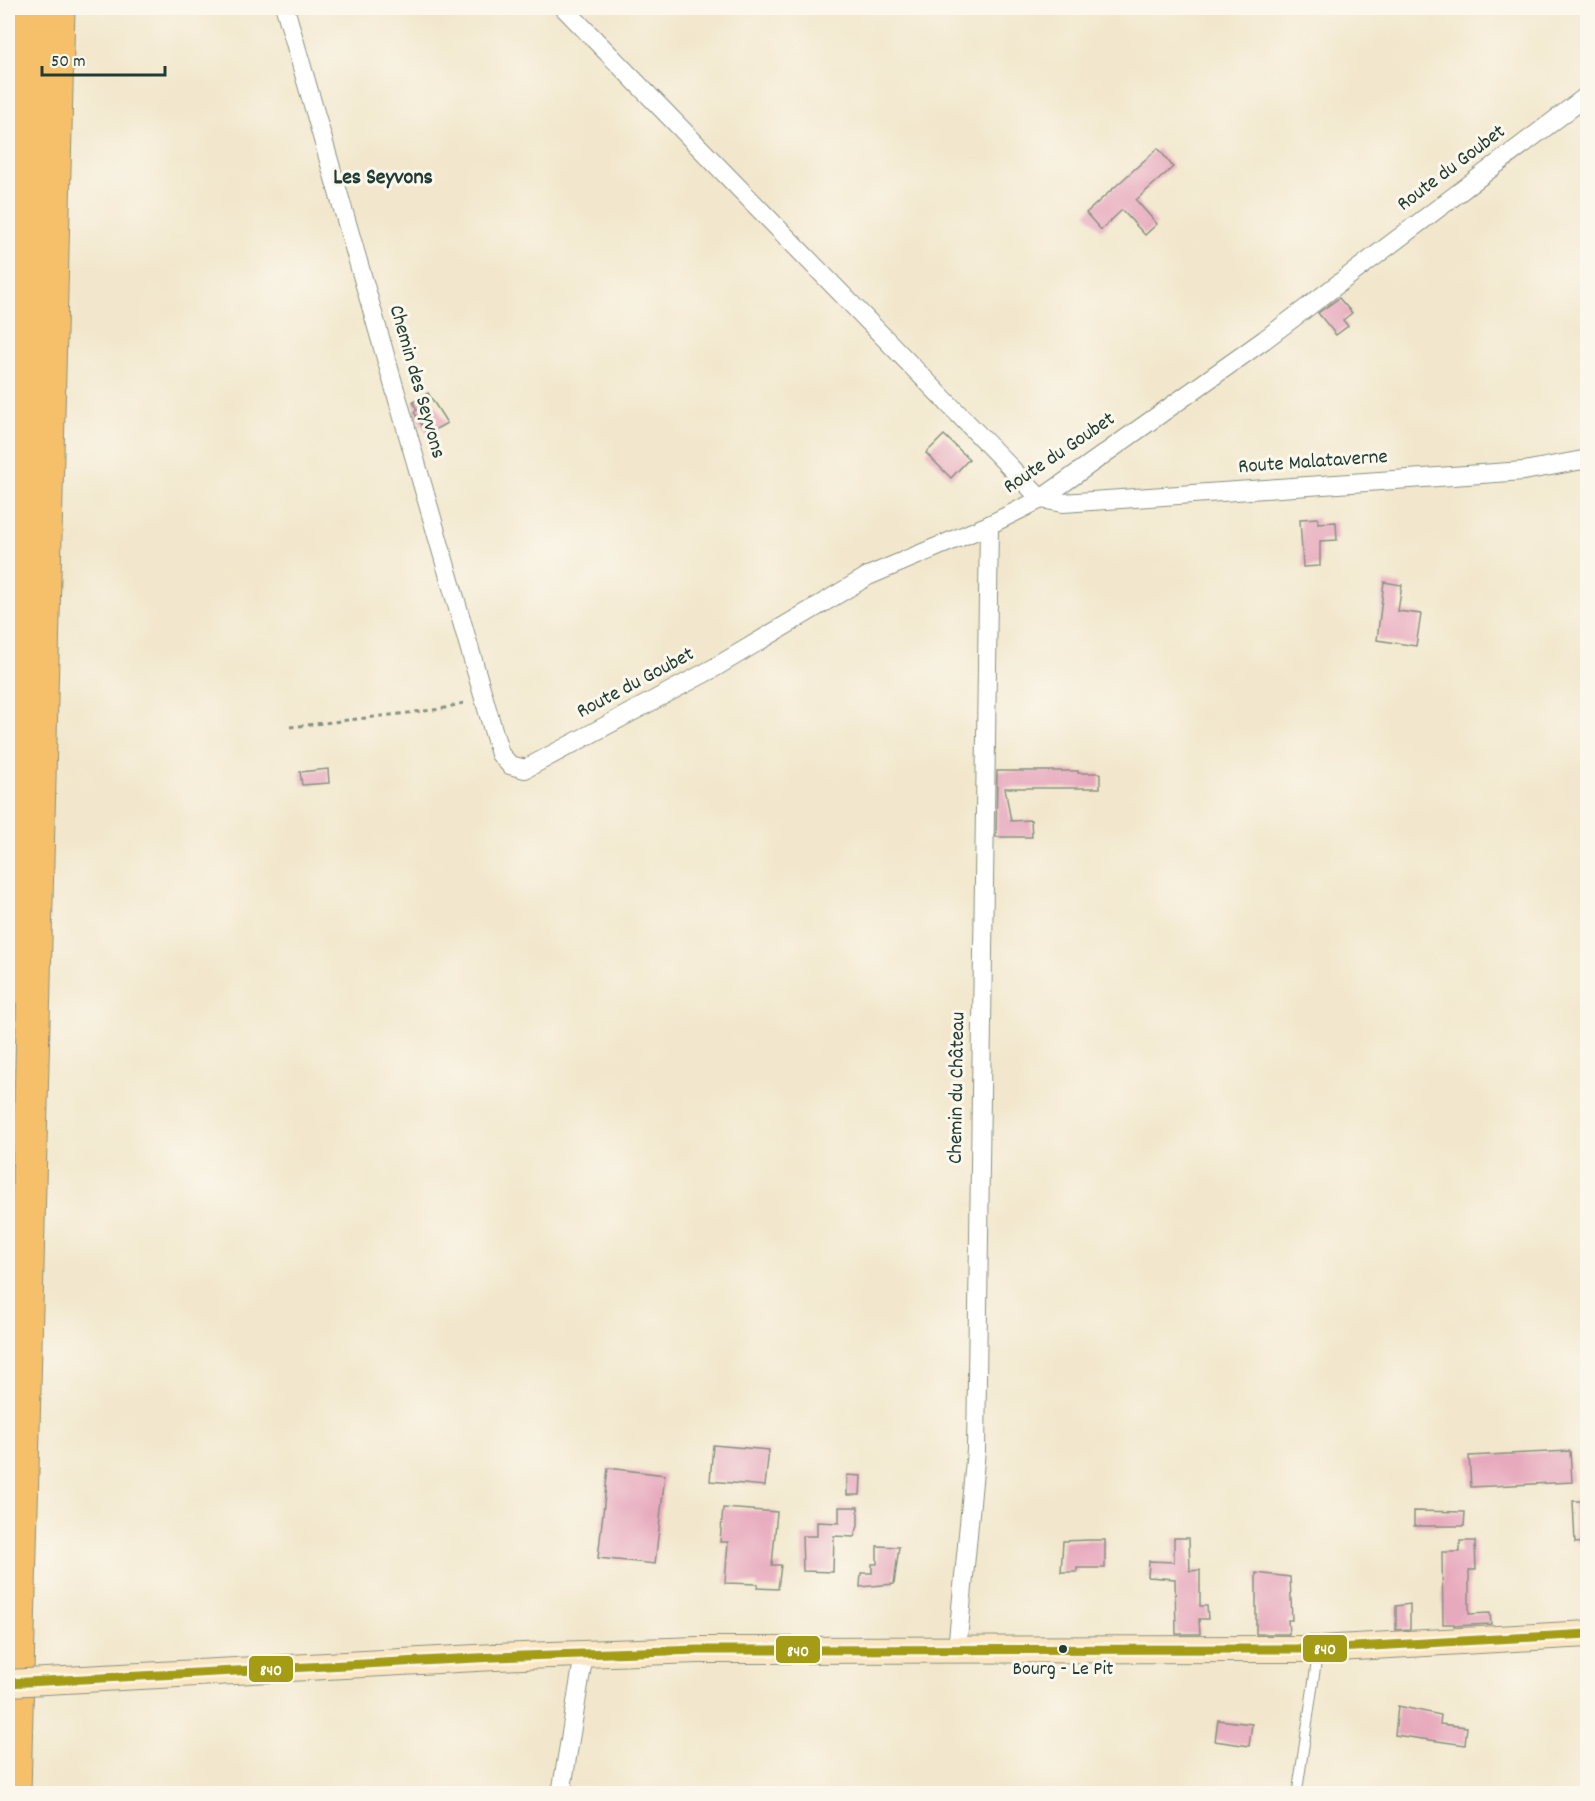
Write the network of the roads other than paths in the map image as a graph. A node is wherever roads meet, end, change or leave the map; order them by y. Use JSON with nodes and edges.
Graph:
{"nodes":[{"id":1,"x":31,"y":8,"type":"edge"},
{"id":2,"x":58,"y":8,"type":"edge"},
{"id":3,"x":285,"y":8,"type":"edge"},
{"id":4,"x":564,"y":8,"type":"edge"},
{"id":5,"x":1587,"y":95,"type":"edge"},
{"id":6,"x":1587,"y":459,"type":"edge"},
{"id":7,"x":1041,"y":499,"type":"junction"},
{"id":8,"x":989,"y":525,"type":"junction"},
{"id":9,"x":510,"y":765,"type":"joint"},
{"id":10,"x":8,"y":987,"type":"edge"},
{"id":11,"x":1587,"y":1634,"type":"edge"},
{"id":12,"x":1319,"y":1649,"type":"junction"},
{"id":13,"x":957,"y":1650,"type":"junction"},
{"id":14,"x":584,"y":1654,"type":"junction"},
{"id":15,"x":8,"y":1683,"type":"edge"},
{"id":16,"x":14,"y":1794,"type":"edge"},
{"id":17,"x":561,"y":1794,"type":"edge"},
{"id":18,"x":1297,"y":1794,"type":"edge"}],
"edges":[{"from":1,"to":10,"type":"highway"},
{"from":2,"to":16,"type":"highway"},
{"from":3,"to":9,"type":"street","name":"Chemin des Seyvons"},
{"from":4,"to":7,"type":"street"},
{"from":5,"to":7,"type":"street","name":"Route du Goubet"},
{"from":6,"to":7,"type":"street","name":"Route Malataverne"},
{"from":7,"to":8,"type":"street","name":"Route du Goubet"},
{"from":8,"to":9,"type":"street","name":"Route du Goubet"},
{"from":8,"to":13,"type":"street","name":"Chemin du Château"},
{"from":11,"to":12,"type":"street"},
{"from":12,"to":13,"type":"street"},
{"from":12,"to":18,"type":"lane"},
{"from":13,"to":14,"type":"street"},
{"from":14,"to":15,"type":"street","bridge":true},
{"from":14,"to":17,"type":"street"}]}
